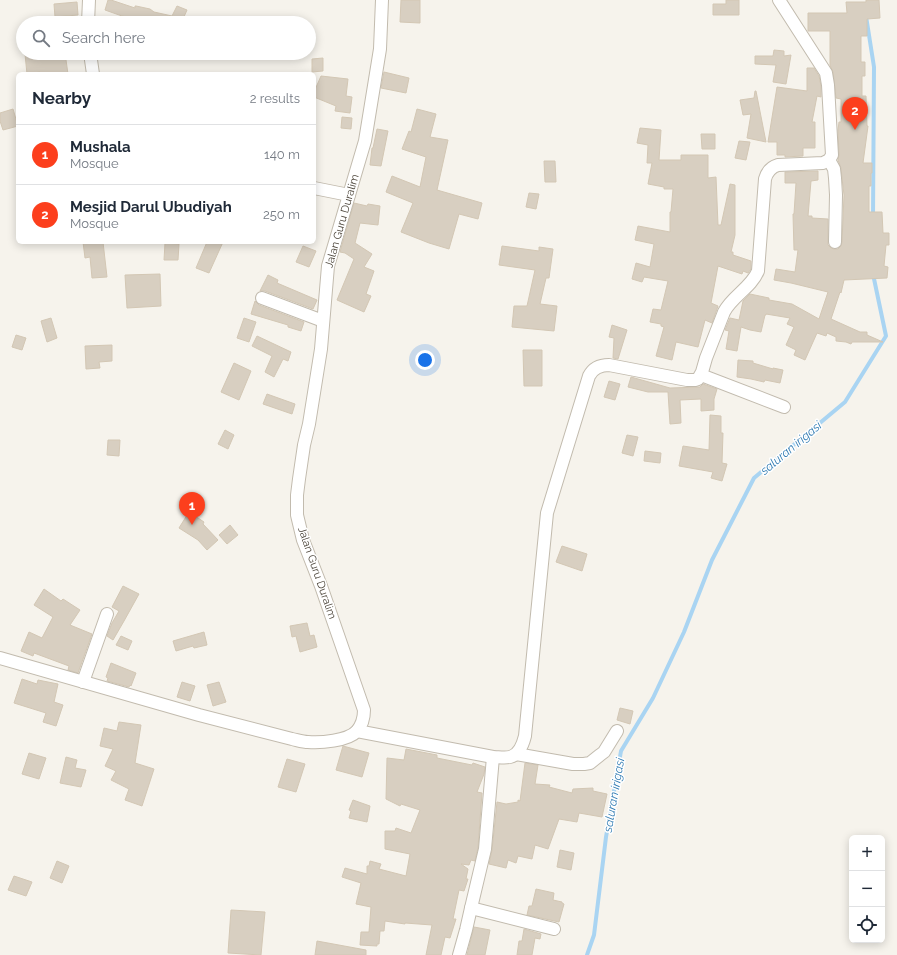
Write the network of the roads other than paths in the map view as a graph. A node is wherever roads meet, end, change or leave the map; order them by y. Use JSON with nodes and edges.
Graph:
{"nodes":[{"id":1,"x":89,"y":0,"type":"edge"},
{"id":2,"x":382,"y":0,"type":"edge"},
{"id":3,"x":779,"y":0,"type":"edge"},
{"id":4,"x":88,"y":16,"type":"edge"},
{"id":5,"x":91,"y":60,"type":"edge"},
{"id":6,"x":93,"y":72,"type":"edge"},
{"id":7,"x":829,"y":160,"type":"junction"},
{"id":8,"x":316,"y":188,"type":"edge"},
{"id":9,"x":349,"y":195,"type":"junction"},
{"id":10,"x":835,"y":242,"type":"dead end"},
{"id":11,"x":262,"y":298,"type":"dead end"},
{"id":12,"x":323,"y":321,"type":"junction"},
{"id":13,"x":701,"y":375,"type":"junction"},
{"id":14,"x":784,"y":407,"type":"dead end"},
{"id":15,"x":107,"y":614,"type":"dead end"},
{"id":16,"x":0,"y":658,"type":"edge"},
{"id":17,"x":83,"y":682,"type":"junction"},
{"id":18,"x":357,"y":731,"type":"junction"},
{"id":19,"x":617,"y":731,"type":"dead end"},
{"id":20,"x":516,"y":754,"type":"junction"},
{"id":21,"x":493,"y":757,"type":"junction"},
{"id":22,"x":471,"y":908,"type":"junction"},
{"id":23,"x":554,"y":929,"type":"dead end"},
{"id":24,"x":459,"y":955,"type":"edge"}],
"edges":[{"from":1,"to":4,"type":"street"},
{"from":2,"to":9,"type":"street","name":"Jalan Guru Duralim"},
{"from":3,"to":7,"type":"street"},
{"from":5,"to":6,"type":"street"},
{"from":7,"to":10,"type":"street"},
{"from":7,"to":13,"type":"street"},
{"from":8,"to":9,"type":"street"},
{"from":9,"to":12,"type":"street","name":"Jalan Guru Duralim"},
{"from":11,"to":12,"type":"street"},
{"from":12,"to":18,"type":"street","name":"Jalan Guru Duralim"},
{"from":13,"to":14,"type":"street"},
{"from":13,"to":20,"type":"street"},
{"from":15,"to":17,"type":"street"},
{"from":16,"to":17,"type":"street"},
{"from":17,"to":18,"type":"street"},
{"from":18,"to":21,"type":"street"},
{"from":19,"to":20,"type":"street"},
{"from":20,"to":21,"type":"street"},
{"from":21,"to":22,"type":"street"},
{"from":22,"to":23,"type":"street"},
{"from":22,"to":24,"type":"street"}]}
